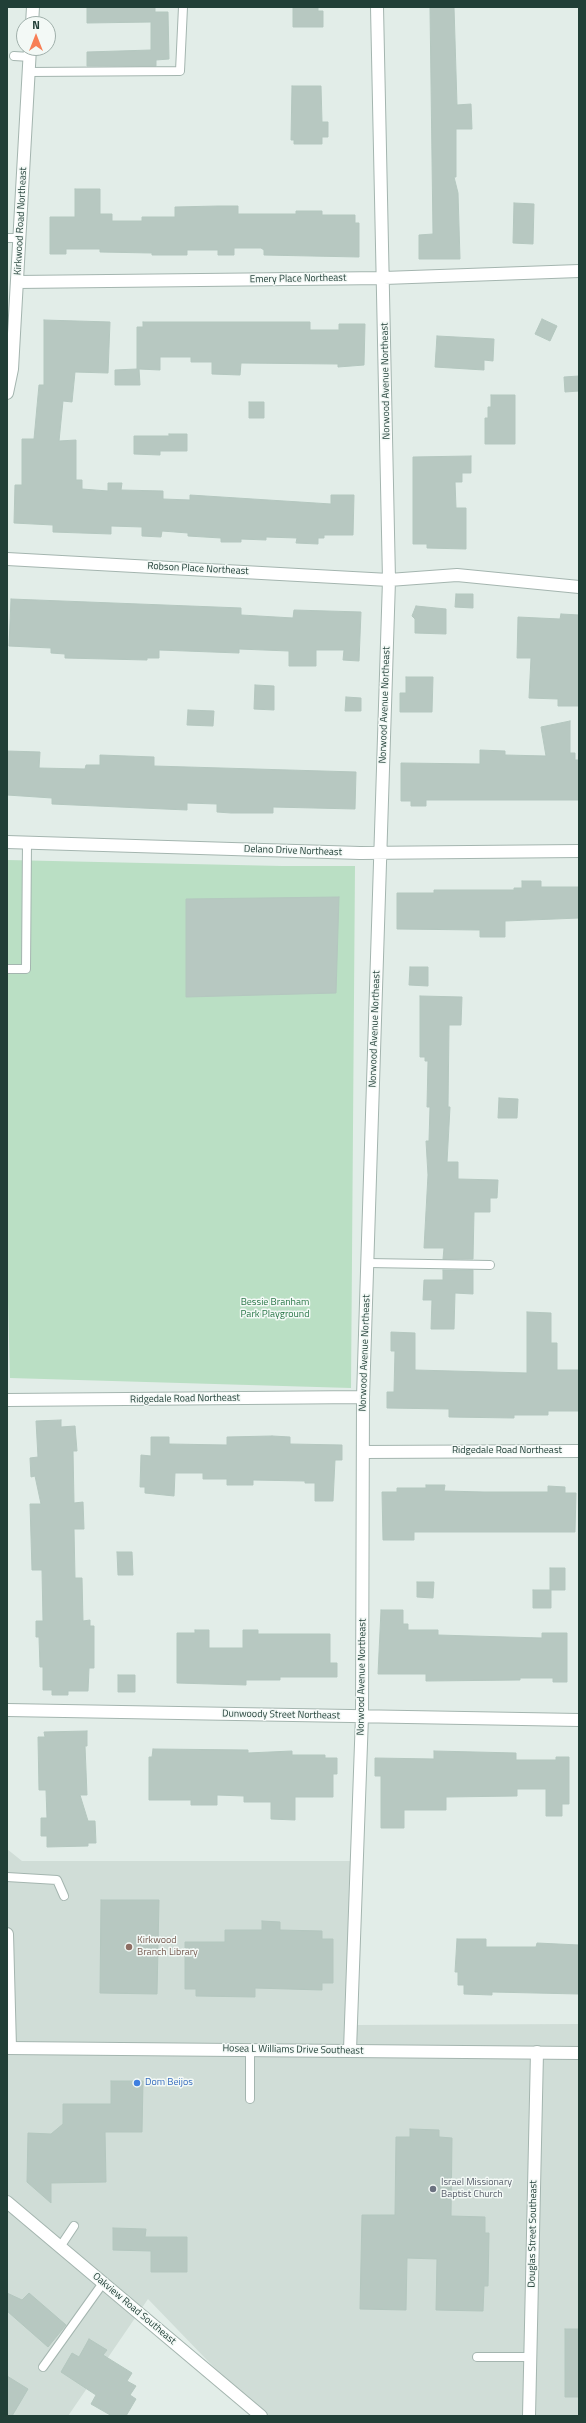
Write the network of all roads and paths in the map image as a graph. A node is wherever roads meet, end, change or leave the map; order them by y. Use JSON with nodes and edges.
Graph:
{"nodes":[{"id":1,"x":183,"y":7,"type":"edge"},
{"id":2,"x":377,"y":7,"type":"edge"},
{"id":3,"x":30,"y":56,"type":"edge"},
{"id":4,"x":29,"y":72,"type":"junction"},
{"id":5,"x":7,"y":238,"type":"edge"},
{"id":6,"x":20,"y":238,"type":"junction"},
{"id":7,"x":579,"y":271,"type":"edge"},
{"id":8,"x":384,"y":278,"type":"junction"},
{"id":9,"x":17,"y":282,"type":"junction"},
{"id":10,"x":7,"y":393,"type":"edge"},
{"id":11,"x":7,"y":559,"type":"edge"},
{"id":12,"x":389,"y":580,"type":"junction"},
{"id":13,"x":579,"y":587,"type":"edge"},
{"id":14,"x":7,"y":842,"type":"edge"},
{"id":15,"x":27,"y":842,"type":"junction"},
{"id":16,"x":579,"y":851,"type":"edge"},
{"id":17,"x":380,"y":854,"type":"junction"},
{"id":18,"x":7,"y":969,"type":"edge"},
{"id":19,"x":368,"y":1263,"type":"junction"},
{"id":20,"x":490,"y":1265,"type":"dead end"},
{"id":21,"x":364,"y":1397,"type":"junction"},
{"id":22,"x":7,"y":1400,"type":"edge"},
{"id":23,"x":579,"y":1451,"type":"edge"},
{"id":24,"x":363,"y":1452,"type":"junction"},
{"id":25,"x":7,"y":1710,"type":"edge"},
{"id":26,"x":362,"y":1716,"type":"junction"},
{"id":27,"x":579,"y":1720,"type":"edge"},
{"id":28,"x":7,"y":1877,"type":"edge"},
{"id":29,"x":64,"y":1896,"type":"dead end"},
{"id":30,"x":7,"y":1934,"type":"edge"},
{"id":31,"x":8,"y":2048,"type":"edge"},
{"id":32,"x":250,"y":2050,"type":"junction"},
{"id":33,"x":350,"y":2050,"type":"junction"},
{"id":34,"x":537,"y":2052,"type":"junction"},
{"id":35,"x":579,"y":2053,"type":"edge"},
{"id":36,"x":250,"y":2099,"type":"dead end"},
{"id":37,"x":7,"y":2202,"type":"edge"},
{"id":38,"x":74,"y":2226,"type":"dead end"},
{"id":39,"x":60,"y":2247,"type":"junction"},
{"id":40,"x":103,"y":2283,"type":"junction"},
{"id":41,"x":477,"y":2357,"type":"dead end"},
{"id":42,"x":530,"y":2358,"type":"junction"},
{"id":43,"x":43,"y":2366,"type":"dead end"},
{"id":44,"x":261,"y":2416,"type":"edge"},
{"id":45,"x":529,"y":2416,"type":"edge"}],
"edges":[{"from":1,"to":4,"type":"lane"},
{"from":2,"to":8,"type":"street","name":"Norwood Avenue Northeast"},
{"from":3,"to":4,"type":"street","name":"Kirkwood Road Northeast"},
{"from":4,"to":6,"type":"street","name":"Kirkwood Road Northeast"},
{"from":5,"to":6,"type":"lane"},
{"from":6,"to":9,"type":"street","name":"Kirkwood Road Northeast"},
{"from":7,"to":8,"type":"street","name":"Emery Place Northeast"},
{"from":8,"to":9,"type":"street","name":"Emery Place Northeast"},
{"from":8,"to":12,"type":"street","name":"Norwood Avenue Northeast"},
{"from":9,"to":10,"type":"street","name":"Kirkwood Road Northeast"},
{"from":11,"to":12,"type":"street","name":"Robson Place Northeast"},
{"from":12,"to":13,"type":"street","name":"Robson Place Northeast"},
{"from":12,"to":17,"type":"street","name":"Norwood Avenue Northeast"},
{"from":14,"to":15,"type":"street","name":"Delano Drive Northeast"},
{"from":15,"to":17,"type":"street","name":"Delano Drive Northeast"},
{"from":15,"to":18,"type":"lane"},
{"from":16,"to":17,"type":"street","name":"Delano Drive Northeast"},
{"from":17,"to":19,"type":"street","name":"Norwood Avenue Northeast"},
{"from":19,"to":20,"type":"lane"},
{"from":19,"to":21,"type":"street","name":"Norwood Avenue Northeast"},
{"from":21,"to":22,"type":"street","name":"Ridgedale Road Northeast"},
{"from":21,"to":24,"type":"street","name":"Norwood Avenue Northeast"},
{"from":23,"to":24,"type":"street","name":"Ridgedale Road Northeast"},
{"from":24,"to":26,"type":"street","name":"Norwood Avenue Northeast"},
{"from":25,"to":26,"type":"street","name":"Dunwoody Street Northeast"},
{"from":26,"to":27,"type":"street","name":"Dunwoody Street Northeast"},
{"from":26,"to":33,"type":"street","name":"Norwood Avenue Northeast"},
{"from":28,"to":29,"type":"lane"},
{"from":30,"to":31,"type":"street"},
{"from":31,"to":32,"type":"street","name":"Hosea L Williams Drive Southeast"},
{"from":32,"to":33,"type":"street","name":"Hosea L Williams Drive Southeast"},
{"from":32,"to":36,"type":"lane"},
{"from":33,"to":34,"type":"street","name":"Hosea L Williams Drive Southeast"},
{"from":34,"to":35,"type":"street","name":"Hosea L Williams Drive Southeast"},
{"from":34,"to":42,"type":"street","name":"Douglas Street Southeast"},
{"from":37,"to":39,"type":"street","name":"Oakview Road Southeast"},
{"from":38,"to":39,"type":"lane"},
{"from":39,"to":40,"type":"street","name":"Oakview Road Southeast"},
{"from":40,"to":43,"type":"lane"},
{"from":40,"to":44,"type":"street","name":"Oakview Road Southeast"},
{"from":41,"to":42,"type":"lane"},
{"from":42,"to":45,"type":"street","name":"Douglas Street Southeast"}]}
